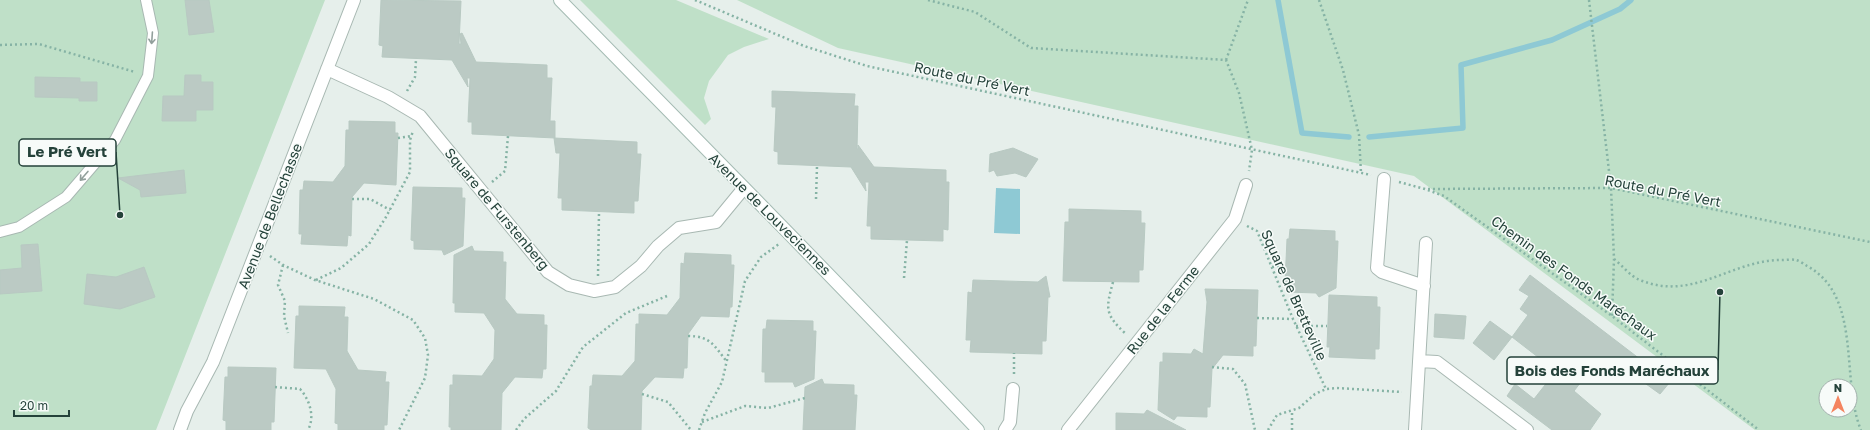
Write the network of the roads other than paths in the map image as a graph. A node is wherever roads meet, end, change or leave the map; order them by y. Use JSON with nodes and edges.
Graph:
{"nodes":[{"id":1,"x":146,"y":0,"type":"edge"},
{"id":2,"x":354,"y":0,"type":"edge"},
{"id":3,"x":560,"y":0,"type":"edge"},
{"id":4,"x":326,"y":69,"type":"junction"},
{"id":5,"x":1384,"y":179,"type":"road end"},
{"id":6,"x":1246,"y":185,"type":"road end"},
{"id":7,"x":744,"y":188,"type":"junction"},
{"id":8,"x":0,"y":232,"type":"edge"},
{"id":9,"x":1426,"y":243,"type":"dead end"},
{"id":10,"x":1424,"y":286,"type":"junction"},
{"id":11,"x":1419,"y":361,"type":"junction"},
{"id":12,"x":1013,"y":389,"type":"road end"},
{"id":13,"x":180,"y":430,"type":"edge"},
{"id":14,"x":978,"y":430,"type":"edge"},
{"id":15,"x":1005,"y":430,"type":"edge"},
{"id":16,"x":1068,"y":430,"type":"edge"},
{"id":17,"x":1415,"y":430,"type":"edge"},
{"id":18,"x":1528,"y":430,"type":"edge"}],
"edges":[{"from":1,"to":8,"type":"lane","one_way":true},
{"from":2,"to":4,"type":"street","name":"Avenue de Bellechasse"},
{"from":3,"to":7,"type":"street","name":"Avenue de Louveciennes"},
{"from":4,"to":7,"type":"street","name":"Square de Furstenberg"},
{"from":4,"to":13,"type":"street","name":"Avenue de Bellechasse"},
{"from":5,"to":10,"type":"street"},
{"from":6,"to":16,"type":"street","name":"Rue de la Ferme"},
{"from":7,"to":14,"type":"street","name":"Avenue de Louveciennes"},
{"from":9,"to":10,"type":"street"},
{"from":10,"to":11,"type":"street"},
{"from":11,"to":17,"type":"street"},
{"from":11,"to":18,"type":"street"},
{"from":12,"to":15,"type":"street"}]}
